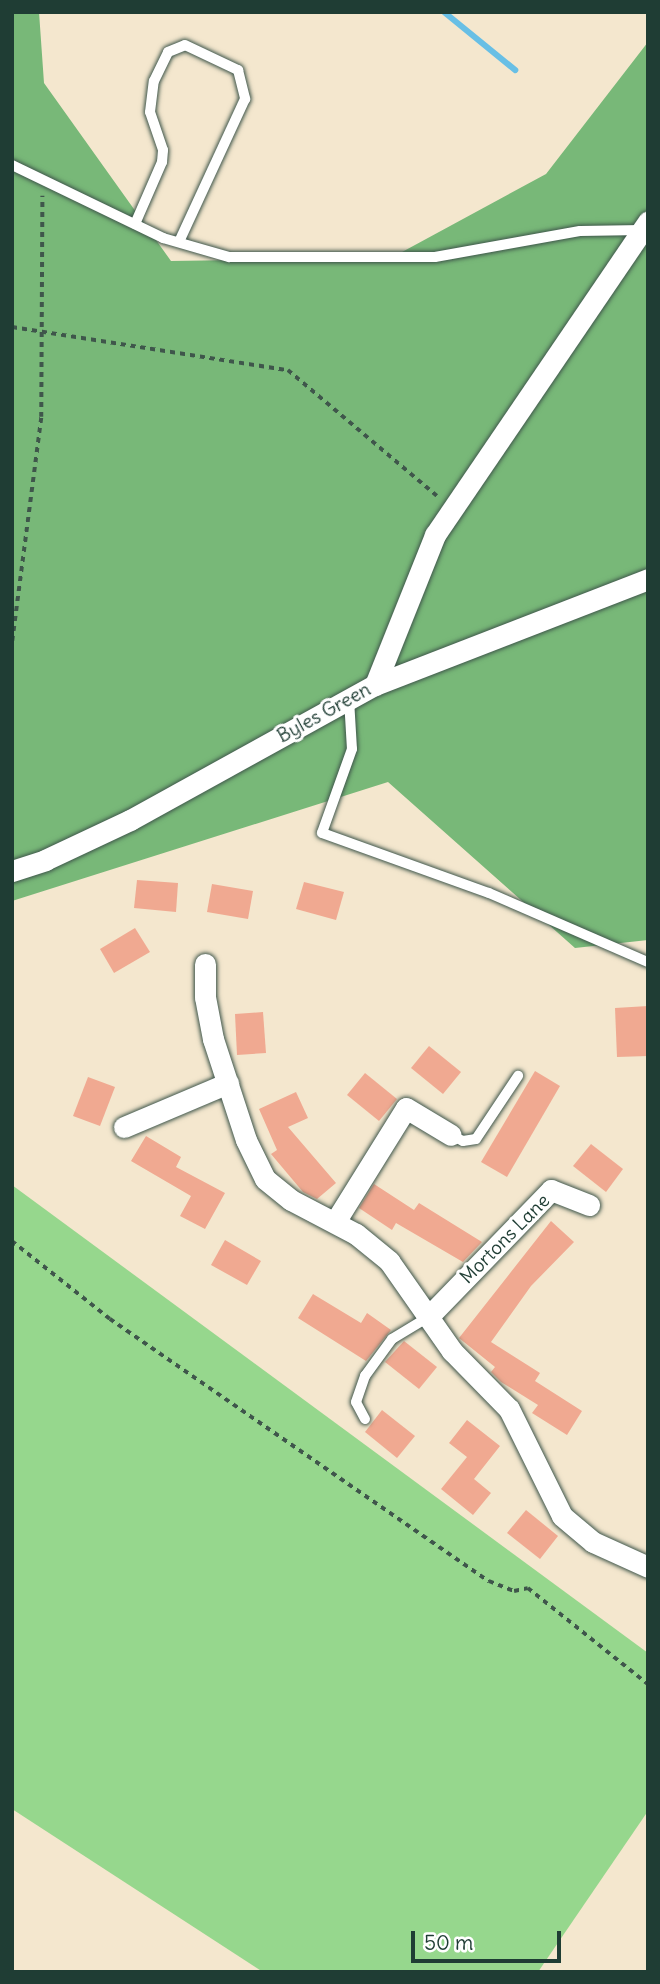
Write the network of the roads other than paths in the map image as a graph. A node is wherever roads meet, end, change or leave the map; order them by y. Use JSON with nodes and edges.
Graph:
{"nodes":[{"id":1,"x":12,"y":165,"type":"edge"},
{"id":2,"x":135,"y":224,"type":"junction"},
{"id":3,"x":645,"y":225,"type":"edge"},
{"id":4,"x":179,"y":242,"type":"junction"},
{"id":5,"x":648,"y":579,"type":"edge"},
{"id":6,"x":374,"y":685,"type":"junction"},
{"id":7,"x":349,"y":699,"type":"junction"},
{"id":8,"x":12,"y":870,"type":"edge"},
{"id":9,"x":648,"y":962,"type":"edge"},
{"id":10,"x":205,"y":964,"type":"dead end"},
{"id":11,"x":518,"y":1076,"type":"dead end"},
{"id":12,"x":228,"y":1083,"type":"junction"},
{"id":13,"x":124,"y":1127,"type":"dead end"},
{"id":14,"x":451,"y":1135,"type":"joint"},
{"id":15,"x":589,"y":1205,"type":"dead end"},
{"id":16,"x":335,"y":1222,"type":"junction"},
{"id":17,"x":430,"y":1315,"type":"junction"},
{"id":18,"x":365,"y":1419,"type":"dead end"},
{"id":19,"x":648,"y":1567,"type":"edge"}],
"edges":[{"from":1,"to":2,"type":"lane"},
{"from":2,"to":4,"type":"lane"},
{"from":2,"to":4,"type":"lane"},
{"from":3,"to":4,"type":"lane"},
{"from":3,"to":6,"type":"street"},
{"from":5,"to":6,"type":"street","name":"Byles Green"},
{"from":6,"to":7,"type":"street","name":"Byles Green"},
{"from":7,"to":8,"type":"street","name":"Byles Green"},
{"from":7,"to":9,"type":"lane"},
{"from":10,"to":12,"type":"street"},
{"from":11,"to":14,"type":"lane"},
{"from":12,"to":13,"type":"street"},
{"from":12,"to":16,"type":"street"},
{"from":14,"to":16,"type":"street"},
{"from":15,"to":17,"type":"street","name":"Mortons Lane"},
{"from":16,"to":17,"type":"street"},
{"from":17,"to":18,"type":"lane"},
{"from":17,"to":19,"type":"street"}]}
